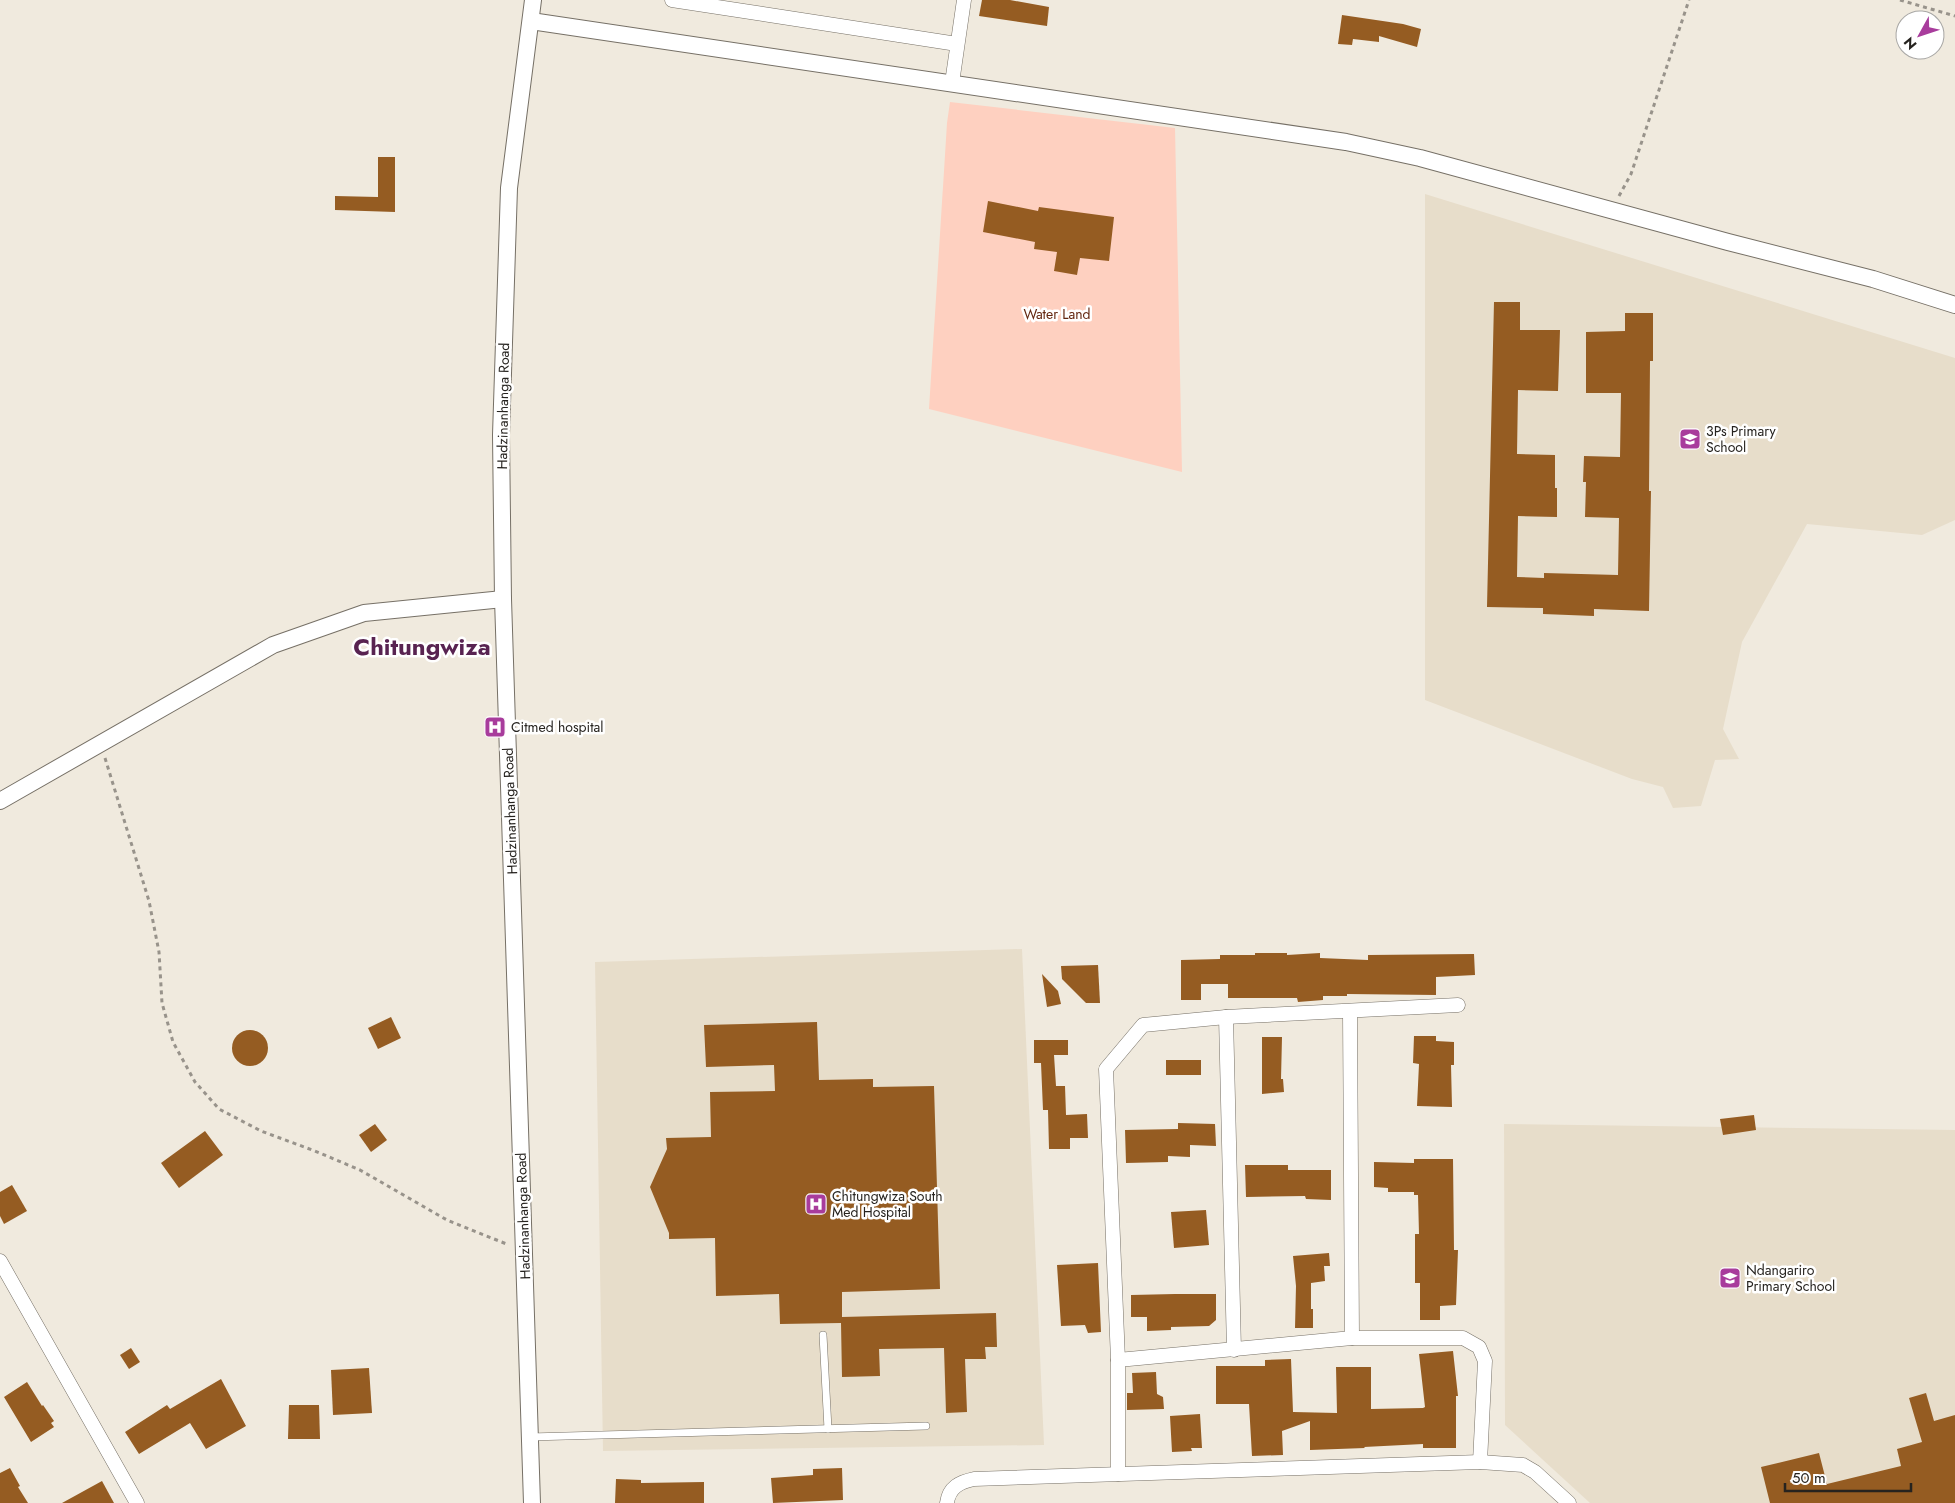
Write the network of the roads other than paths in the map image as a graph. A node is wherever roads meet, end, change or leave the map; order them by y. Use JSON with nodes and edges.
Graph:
{"nodes":[{"id":1,"x":533,"y":0,"type":"edge"},
{"id":2,"x":672,"y":0,"type":"edge"},
{"id":3,"x":964,"y":0,"type":"edge"},
{"id":4,"x":530,"y":21,"type":"junction"},
{"id":5,"x":957,"y":44,"type":"junction"},
{"id":6,"x":952,"y":83,"type":"junction"},
{"id":7,"x":1955,"y":305,"type":"edge"},
{"id":8,"x":503,"y":599,"type":"junction"},
{"id":9,"x":0,"y":801,"type":"edge"},
{"id":10,"x":1458,"y":1005,"type":"dead end"},
{"id":11,"x":1350,"y":1011,"type":"junction"},
{"id":12,"x":1226,"y":1017,"type":"junction"},
{"id":13,"x":0,"y":1261,"type":"edge"},
{"id":14,"x":823,"y":1335,"type":"dead end"},
{"id":15,"x":1352,"y":1338,"type":"junction"},
{"id":16,"x":1234,"y":1350,"type":"junction"},
{"id":17,"x":1118,"y":1360,"type":"junction"},
{"id":18,"x":926,"y":1426,"type":"dead end"},
{"id":19,"x":828,"y":1429,"type":"junction"},
{"id":20,"x":530,"y":1437,"type":"junction"},
{"id":21,"x":1480,"y":1462,"type":"junction"},
{"id":22,"x":1118,"y":1474,"type":"junction"},
{"id":23,"x":138,"y":1503,"type":"edge"},
{"id":24,"x":532,"y":1503,"type":"edge"},
{"id":25,"x":947,"y":1503,"type":"edge"},
{"id":26,"x":1569,"y":1503,"type":"edge"}],
"edges":[{"from":1,"to":4,"type":"street","name":"Hadzinanhanga Road"},
{"from":2,"to":5,"type":"street"},
{"from":3,"to":5,"type":"street"},
{"from":4,"to":6,"type":"street"},
{"from":4,"to":8,"type":"street","name":"Hadzinanhanga Road"},
{"from":5,"to":6,"type":"street"},
{"from":6,"to":7,"type":"street"},
{"from":8,"to":9,"type":"street"},
{"from":8,"to":20,"type":"street","name":"Hadzinanhanga Road"},
{"from":10,"to":11,"type":"street"},
{"from":11,"to":12,"type":"street"},
{"from":11,"to":15,"type":"street"},
{"from":12,"to":16,"type":"street"},
{"from":12,"to":17,"type":"street"},
{"from":13,"to":23,"type":"street"},
{"from":14,"to":19,"type":"lane"},
{"from":15,"to":16,"type":"street"},
{"from":15,"to":21,"type":"street"},
{"from":16,"to":17,"type":"street"},
{"from":17,"to":22,"type":"street"},
{"from":18,"to":19,"type":"lane"},
{"from":19,"to":20,"type":"lane"},
{"from":20,"to":24,"type":"street","name":"Hadzinanhanga Road"},
{"from":21,"to":22,"type":"street"},
{"from":21,"to":26,"type":"street"},
{"from":22,"to":25,"type":"street"}]}
